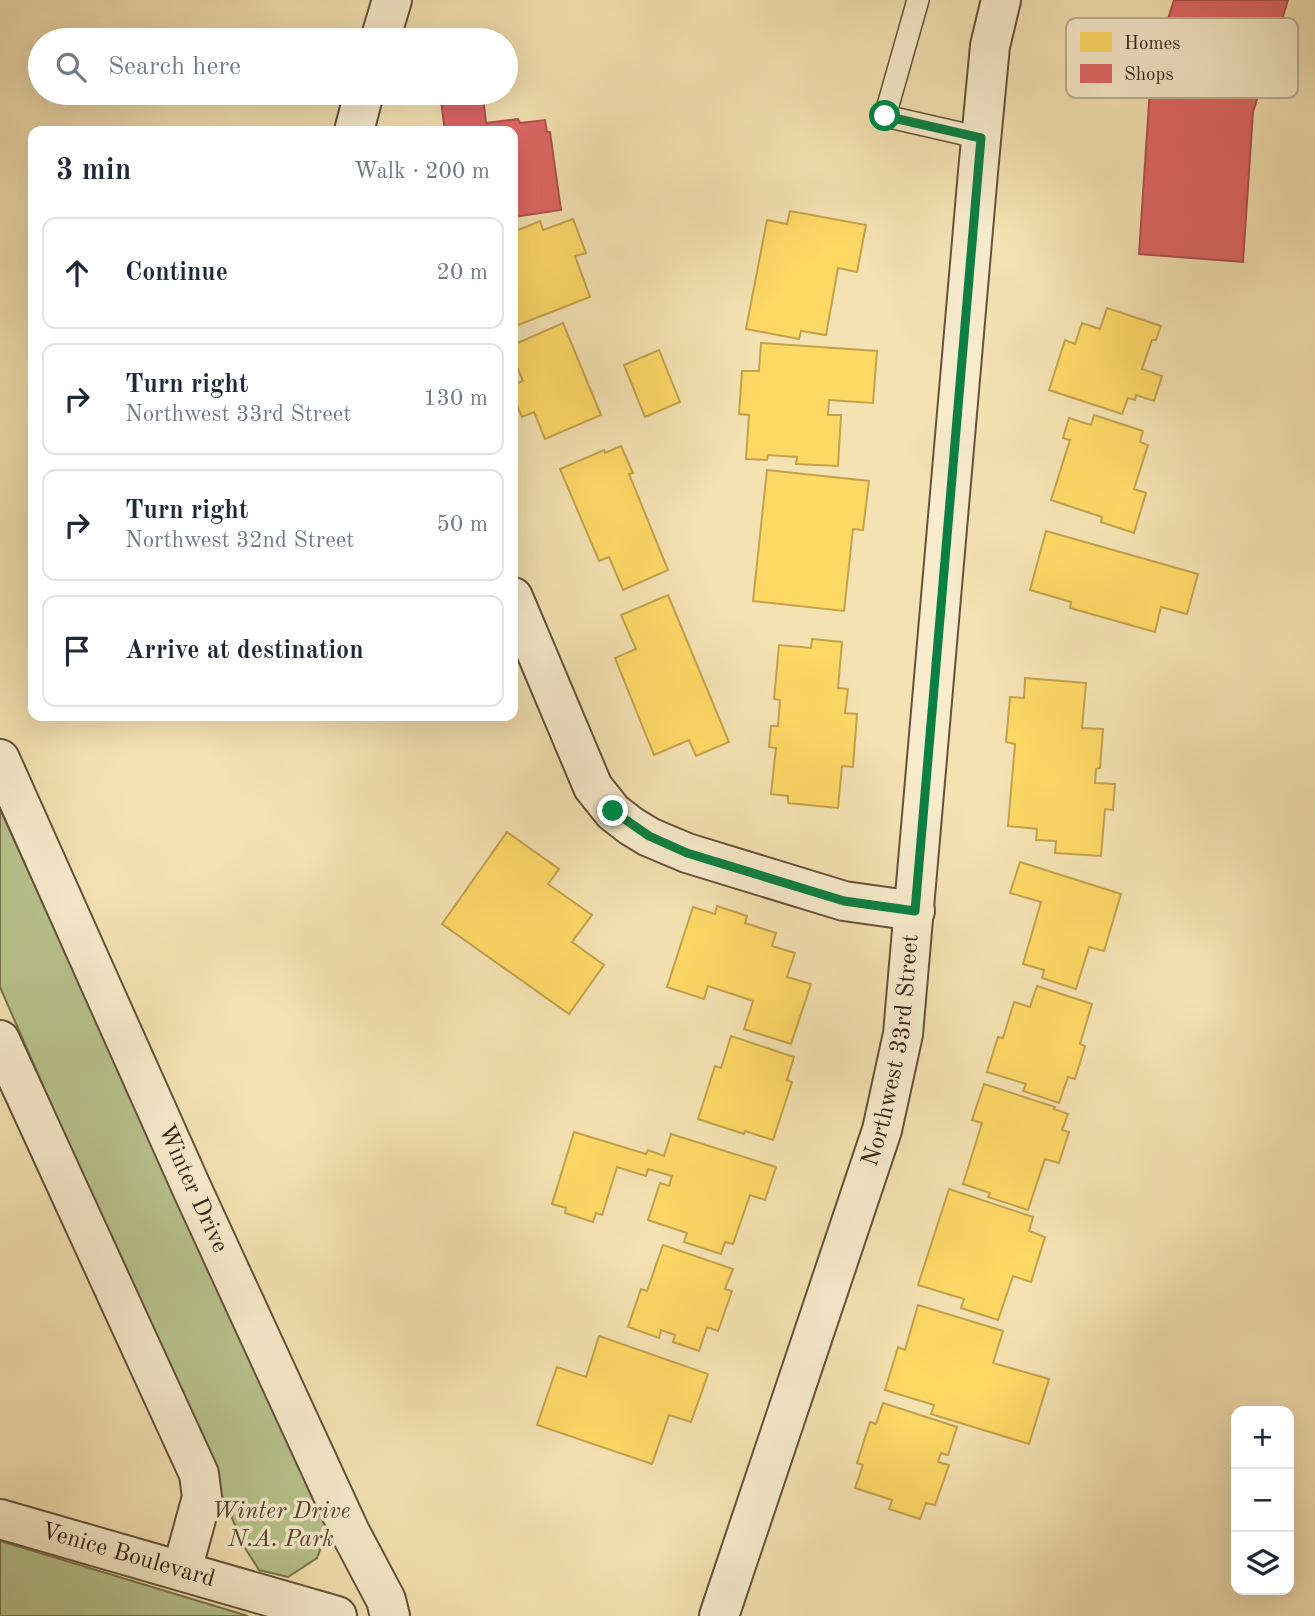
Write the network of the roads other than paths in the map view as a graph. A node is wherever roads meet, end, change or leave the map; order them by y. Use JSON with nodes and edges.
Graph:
{"nodes":[{"id":1,"x":392,"y":0,"type":"edge"},
{"id":2,"x":918,"y":0,"type":"edge"},
{"id":3,"x":1001,"y":0,"type":"edge"},
{"id":4,"x":384,"y":28,"type":"edge"},
{"id":5,"x":361,"y":105,"type":"edge"},
{"id":6,"x":355,"y":126,"type":"edge"},
{"id":7,"x":981,"y":138,"type":"junction"},
{"id":8,"x":518,"y":609,"type":"edge"},
{"id":9,"x":0,"y":759,"type":"edge"},
{"id":10,"x":915,"y":911,"type":"junction"},
{"id":11,"x":0,"y":1040,"type":"edge"},
{"id":12,"x":0,"y":1520,"type":"edge"},
{"id":13,"x":182,"y":1570,"type":"junction"},
{"id":14,"x":337,"y":1616,"type":"edge"},
{"id":15,"x":390,"y":1616,"type":"edge"},
{"id":16,"x":719,"y":1616,"type":"edge"}],
"edges":[{"from":1,"to":4,"type":"street"},
{"from":2,"to":7,"type":"lane"},
{"from":3,"to":7,"type":"street","name":"Northwest 33rd Street"},
{"from":5,"to":6,"type":"street"},
{"from":7,"to":10,"type":"street","name":"Northwest 33rd Street"},
{"from":8,"to":10,"type":"street"},
{"from":9,"to":15,"type":"street","name":"Winter Drive"},
{"from":10,"to":16,"type":"street","name":"Northwest 33rd Street"},
{"from":11,"to":13,"type":"street"},
{"from":12,"to":13,"type":"street","name":"Venice Boulevard"},
{"from":13,"to":14,"type":"street","name":"Venice Boulevard"}]}
